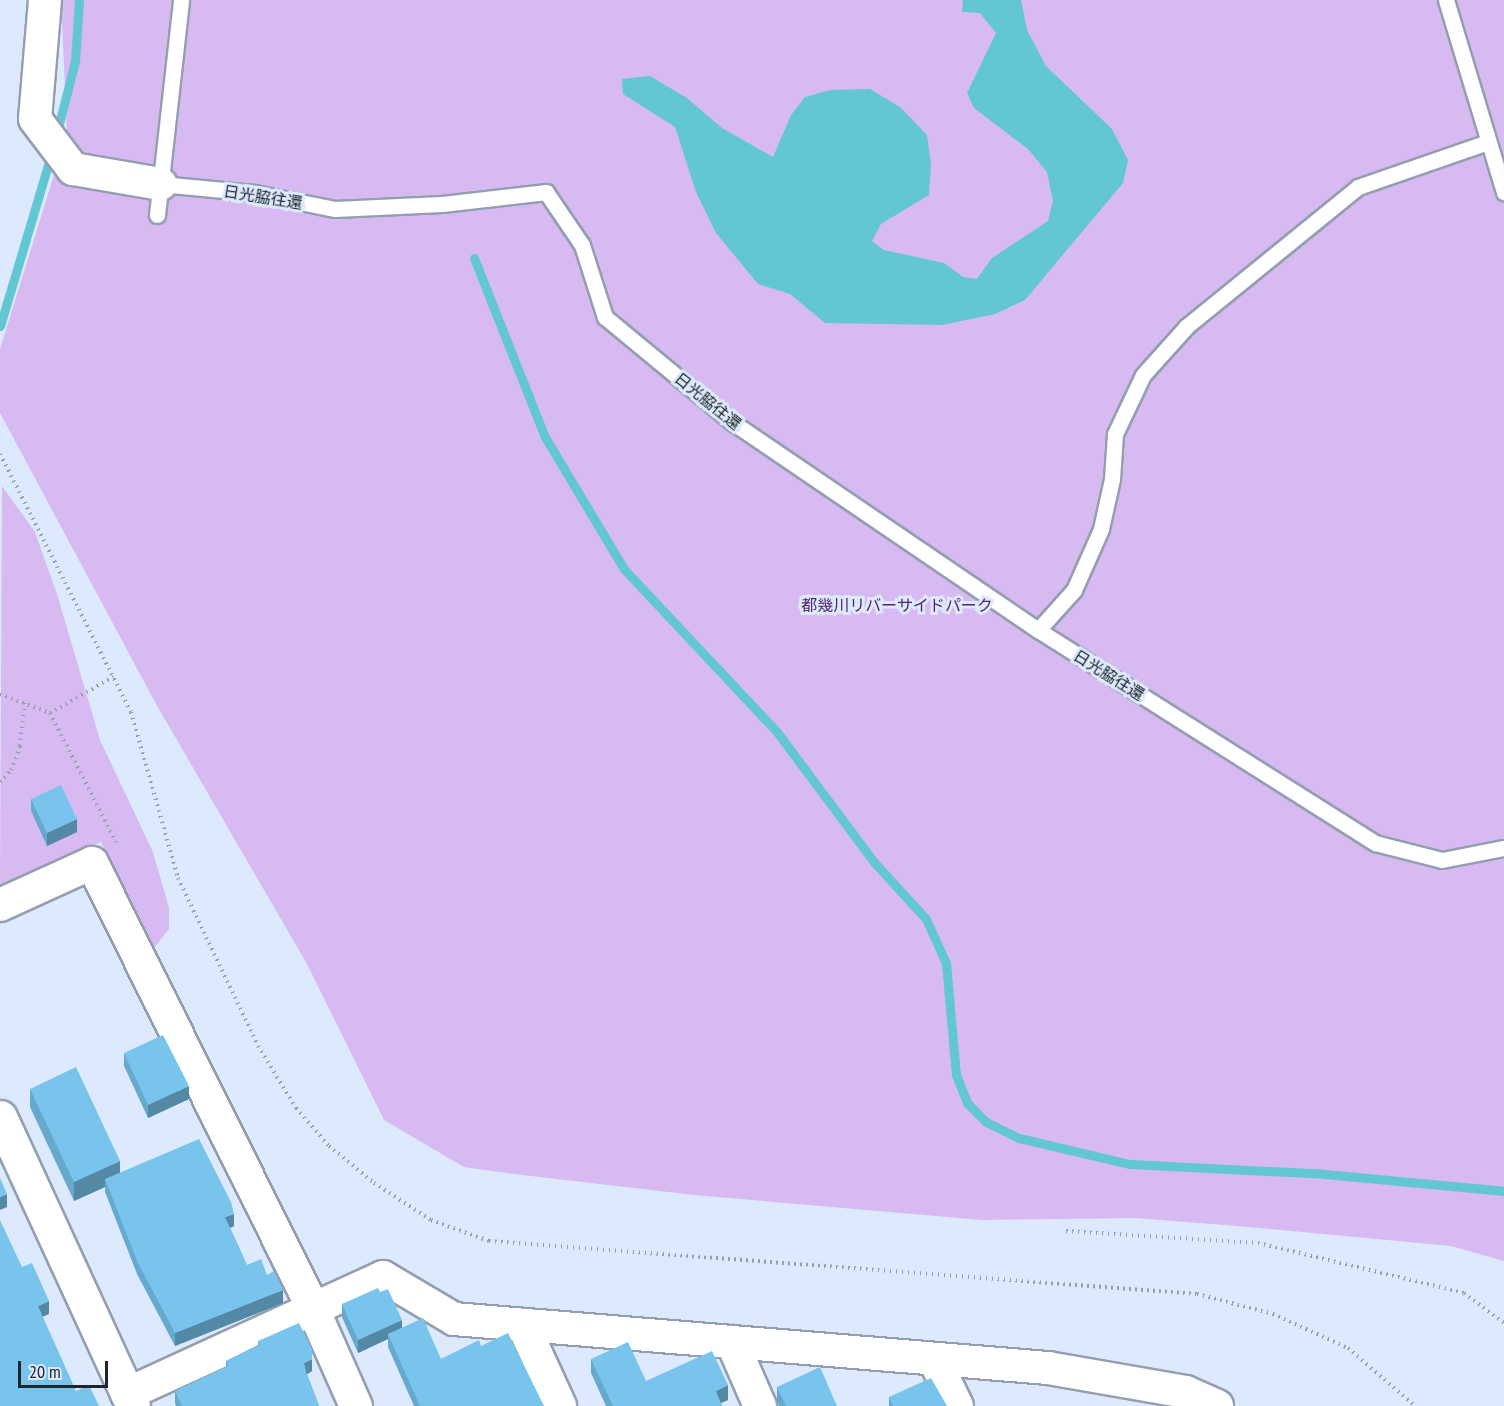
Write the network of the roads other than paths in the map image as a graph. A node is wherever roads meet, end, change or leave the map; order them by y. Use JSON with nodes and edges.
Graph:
{"nodes":[{"id":1,"x":45,"y":0,"type":"edge"},
{"id":2,"x":182,"y":0,"type":"edge"},
{"id":3,"x":1446,"y":0,"type":"edge"},
{"id":4,"x":1488,"y":142,"type":"junction"},
{"id":5,"x":161,"y":184,"type":"junction"},
{"id":6,"x":1504,"y":192,"type":"edge"},
{"id":7,"x":157,"y":215,"type":"dead end"},
{"id":8,"x":1038,"y":630,"type":"junction"},
{"id":9,"x":1504,"y":848,"type":"edge"},
{"id":10,"x":0,"y":905,"type":"edge"},
{"id":11,"x":0,"y":1118,"type":"edge"},
{"id":12,"x":313,"y":1309,"type":"junction"},
{"id":13,"x":523,"y":1325,"type":"junction"},
{"id":14,"x":732,"y":1342,"type":"junction"},
{"id":15,"x":934,"y":1359,"type":"junction"},
{"id":16,"x":130,"y":1400,"type":"edge"},
{"id":17,"x":356,"y":1406,"type":"edge"},
{"id":18,"x":560,"y":1406,"type":"edge"},
{"id":19,"x":760,"y":1406,"type":"edge"},
{"id":20,"x":957,"y":1406,"type":"edge"},
{"id":21,"x":1217,"y":1406,"type":"edge"}],
"edges":[{"from":1,"to":5,"type":"street","name":"日光脇往還"},
{"from":2,"to":5,"type":"lane"},
{"from":3,"to":4,"type":"lane"},
{"from":4,"to":6,"type":"lane"},
{"from":4,"to":8,"type":"lane"},
{"from":5,"to":7,"type":"lane"},
{"from":5,"to":8,"type":"lane","name":"日光脇往還"},
{"from":8,"to":9,"type":"lane","name":"日光脇往還"},
{"from":10,"to":12,"type":"street"},
{"from":11,"to":16,"type":"street"},
{"from":12,"to":13,"type":"street"},
{"from":12,"to":16,"type":"street"},
{"from":12,"to":17,"type":"street"},
{"from":13,"to":14,"type":"street"},
{"from":13,"to":18,"type":"street"},
{"from":14,"to":15,"type":"street"},
{"from":14,"to":19,"type":"street"},
{"from":15,"to":20,"type":"street"},
{"from":15,"to":21,"type":"street"}]}
